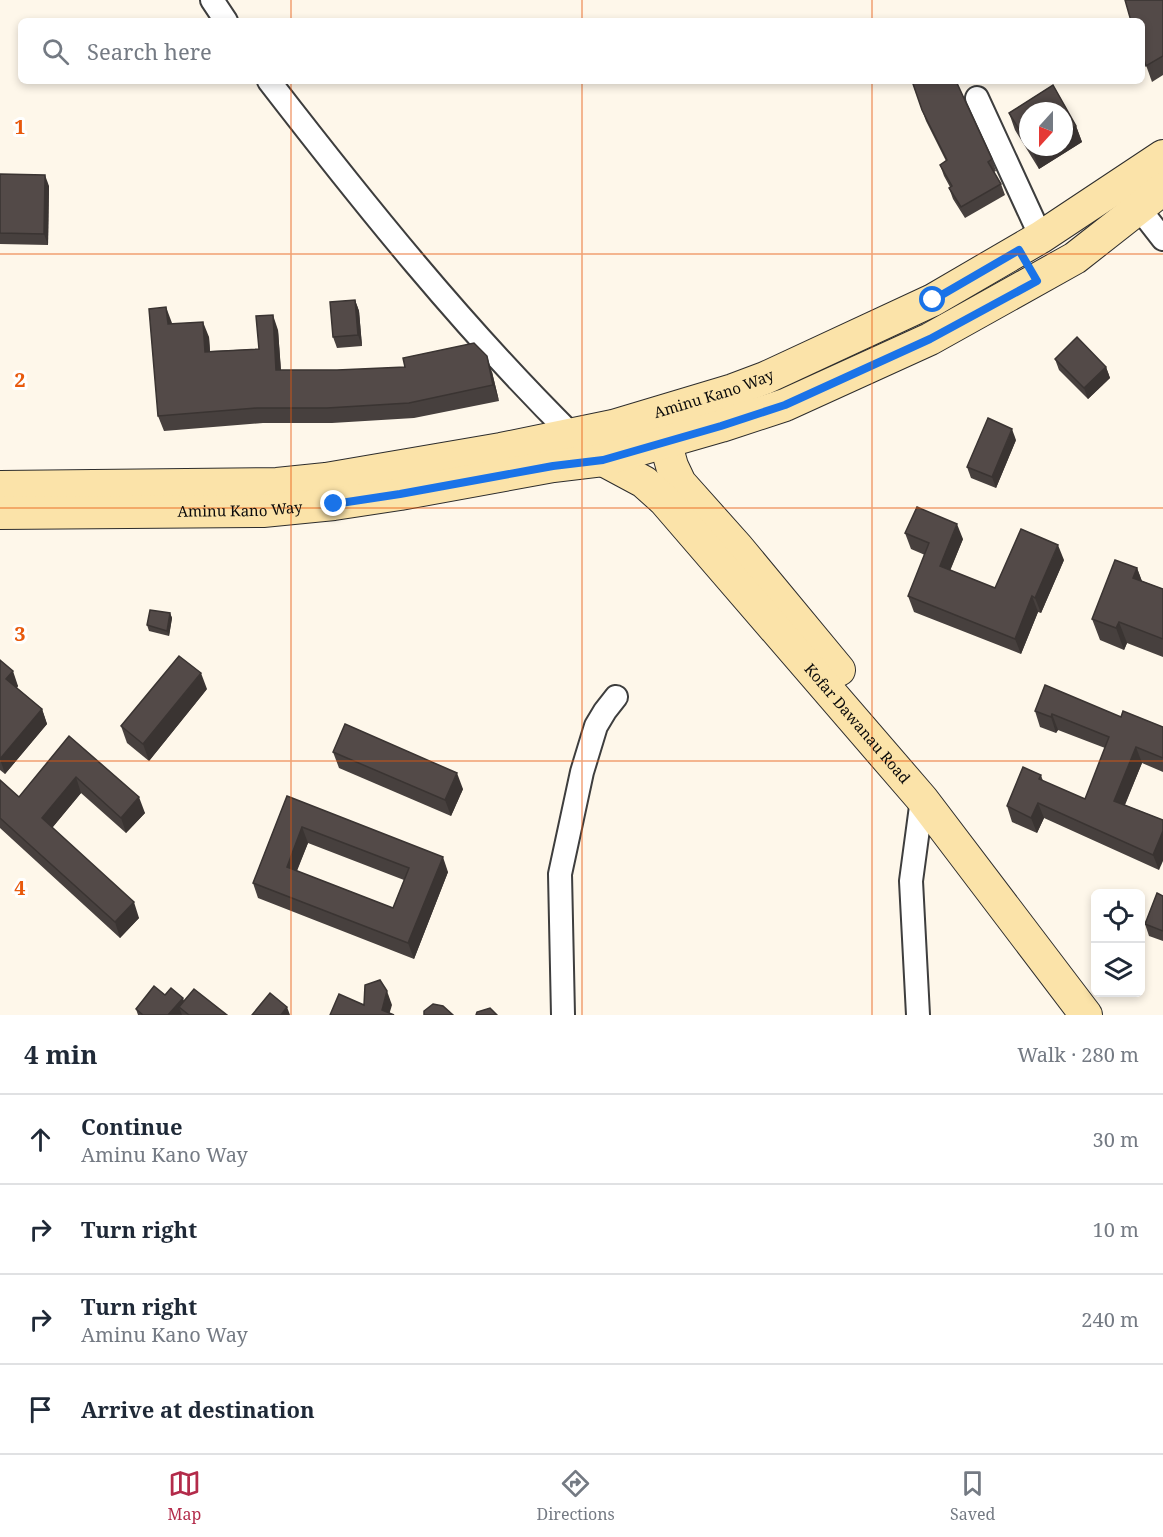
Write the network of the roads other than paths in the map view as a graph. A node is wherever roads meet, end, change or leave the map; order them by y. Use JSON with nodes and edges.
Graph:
{"nodes":[{"id":1,"x":212,"y":0,"type":"edge"},
{"id":2,"x":224,"y":18,"type":"edge"},
{"id":3,"x":271,"y":84,"type":"edge"},
{"id":4,"x":977,"y":98,"type":"dead end"},
{"id":5,"x":1163,"y":156,"type":"edge"},
{"id":6,"x":1163,"y":189,"type":"edge"},
{"id":7,"x":1138,"y":207,"type":"junction"},
{"id":8,"x":1163,"y":239,"type":"edge"},
{"id":9,"x":1030,"y":244,"type":"junction"},
{"id":10,"x":1037,"y":281,"type":"junction"},
{"id":11,"x":572,"y":435,"type":"junction"},
{"id":12,"x":665,"y":441,"type":"junction"},
{"id":13,"x":603,"y":460,"type":"junction"},
{"id":14,"x":0,"y":487,"type":"edge"},
{"id":15,"x":0,"y":513,"type":"edge"},
{"id":16,"x":616,"y":697,"type":"dead end"},
{"id":17,"x":922,"y":799,"type":"junction"},
{"id":18,"x":563,"y":1015,"type":"edge"},
{"id":19,"x":918,"y":1015,"type":"edge"},
{"id":20,"x":1086,"y":1015,"type":"edge"},
{"id":21,"x":1110,"y":1015,"type":"edge"}],
"edges":[{"from":1,"to":2,"type":"street"},
{"from":3,"to":11,"type":"street"},
{"from":4,"to":9,"type":"street"},
{"from":5,"to":9,"type":"main road","name":"Aminu Kano Way"},
{"from":6,"to":7,"type":"main road","name":"Aminu Kano Way"},
{"from":7,"to":8,"type":"street"},
{"from":7,"to":10,"type":"main road","name":"Aminu Kano Way"},
{"from":9,"to":10,"type":"main road"},
{"from":9,"to":11,"type":"main road","name":"Aminu Kano Way"},
{"from":10,"to":12,"type":"main road","name":"Aminu Kano Way"},
{"from":11,"to":14,"type":"main road","name":"Aminu Kano Way"},
{"from":12,"to":13,"type":"main road","name":"Aminu Kano Way"},
{"from":12,"to":21,"type":"main road","name":"Kofar Dawanau Road"},
{"from":13,"to":15,"type":"main road","name":"Aminu Kano Way"},
{"from":13,"to":17,"type":"main road","name":"Kofar Dawanau Road"},
{"from":16,"to":18,"type":"street"},
{"from":17,"to":19,"type":"street"},
{"from":17,"to":20,"type":"main road","name":"Kofar Dawanau Road"}]}
